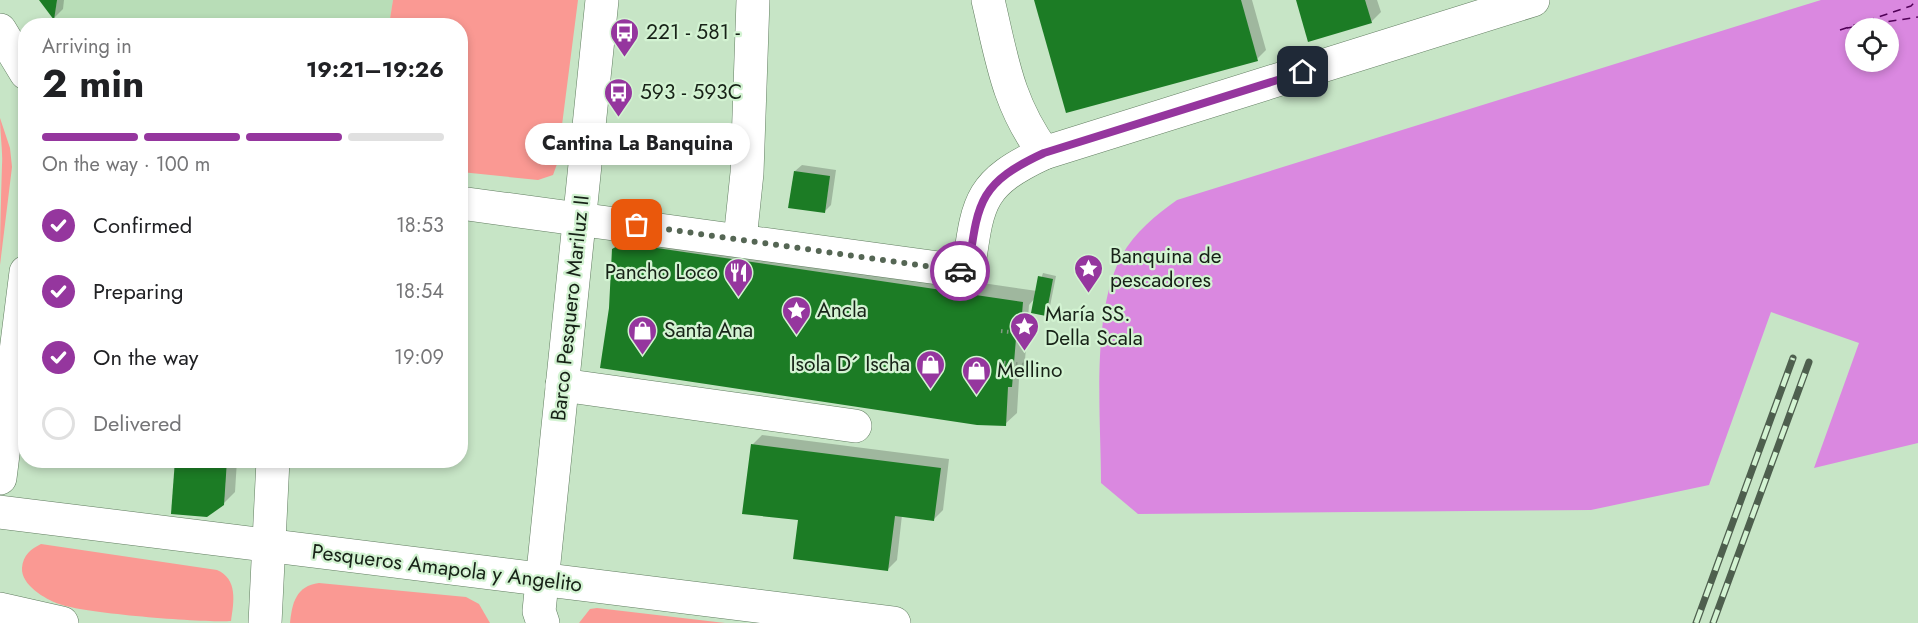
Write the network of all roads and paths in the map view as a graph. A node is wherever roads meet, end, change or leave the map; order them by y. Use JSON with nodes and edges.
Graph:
{"nodes":[{"id":1,"x":602,"y":0,"type":"edge"},
{"id":2,"x":753,"y":0,"type":"edge"},
{"id":3,"x":988,"y":0,"type":"edge"},
{"id":4,"x":1533,"y":0,"type":"edge"},
{"id":5,"x":0,"y":30,"type":"edge"},
{"id":6,"x":18,"y":60,"type":"edge"},
{"id":7,"x":1044,"y":153,"type":"junction"},
{"id":8,"x":468,"y":204,"type":"edge"},
{"id":9,"x":578,"y":217,"type":"junction"},
{"id":10,"x":740,"y":240,"type":"junction"},
{"id":11,"x":1000,"y":332,"type":"dead end"},
{"id":12,"x":1028,"y":334,"type":"dead end"},
{"id":13,"x":18,"y":335,"type":"edge"},
{"id":14,"x":998,"y":362,"type":"dead end"},
{"id":15,"x":1025,"y":365,"type":"dead end"},
{"id":16,"x":562,"y":385,"type":"junction"},
{"id":17,"x":855,"y":426,"type":"dead end"},
{"id":18,"x":273,"y":468,"type":"edge"},
{"id":19,"x":0,"y":478,"type":"edge"},
{"id":20,"x":0,"y":512,"type":"edge"},
{"id":21,"x":268,"y":545,"type":"junction"},
{"id":22,"x":0,"y":609,"type":"edge"},
{"id":23,"x":539,"y":609,"type":"edge"},
{"id":24,"x":846,"y":620,"type":"edge"},
{"id":25,"x":62,"y":623,"type":"edge"},
{"id":26,"x":264,"y":623,"type":"edge"},
{"id":27,"x":894,"y":623,"type":"edge"}],
"edges":[{"from":1,"to":9,"type":"street","name":"Barco Pesquero Mariluz II"},
{"from":2,"to":10,"type":"street"},
{"from":3,"to":7,"type":"street"},
{"from":4,"to":7,"type":"street"},
{"from":5,"to":6,"type":"street"},
{"from":7,"to":10,"type":"street"},
{"from":8,"to":9,"type":"street"},
{"from":9,"to":10,"type":"street"},
{"from":9,"to":16,"type":"street","name":"Barco Pesquero Mariluz II"},
{"from":11,"to":12,"type":"path"},
{"from":13,"to":19,"type":"street"},
{"from":14,"to":15,"type":"path"},
{"from":16,"to":17,"type":"street"},
{"from":16,"to":23,"type":"street","name":"Barco Pesquero Mariluz II"},
{"from":18,"to":21,"type":"street"},
{"from":20,"to":21,"type":"street","name":"Pesqueros Amapola y Angelito"},
{"from":21,"to":23,"type":"street","name":"Pesqueros Amapola y Angelito"},
{"from":21,"to":26,"type":"street"},
{"from":22,"to":25,"type":"street"},
{"from":23,"to":24,"type":"street","name":"Pesqueros Amapola y Angelito"},
{"from":24,"to":27,"type":"street","name":"Pesqueros Amapola y Angelito"}]}
